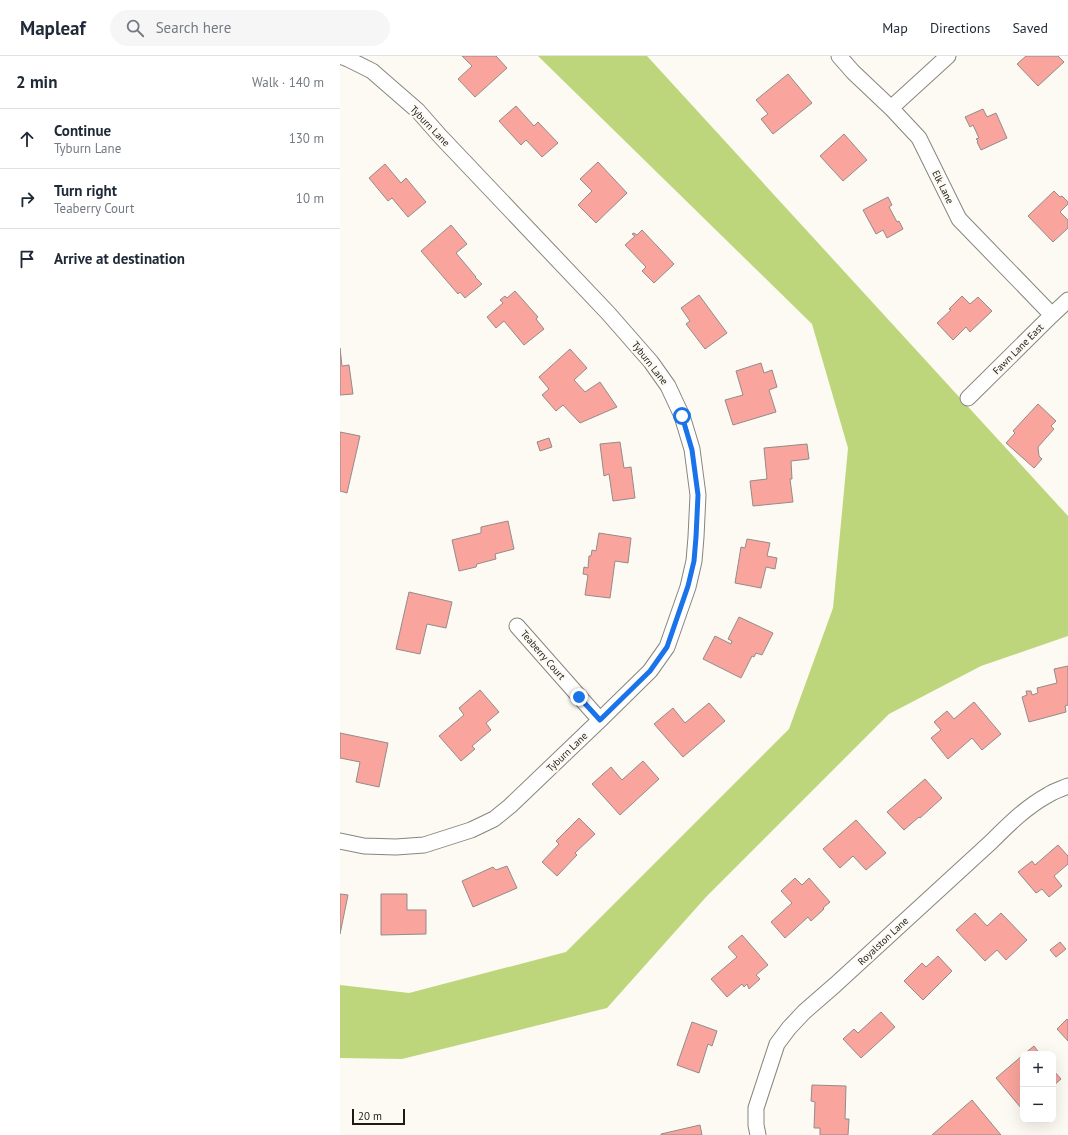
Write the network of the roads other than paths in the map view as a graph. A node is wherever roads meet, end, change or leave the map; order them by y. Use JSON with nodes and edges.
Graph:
{"nodes":[{"id":1,"x":340,"y":56,"type":"edge"},
{"id":2,"x":839,"y":56,"type":"edge"},
{"id":3,"x":948,"y":56,"type":"edge"},
{"id":4,"x":890,"y":108,"type":"junction"},
{"id":5,"x":1068,"y":300,"type":"edge"},
{"id":6,"x":1052,"y":315,"type":"junction"},
{"id":7,"x":968,"y":398,"type":"dead end"},
{"id":8,"x":518,"y":626,"type":"dead end"},
{"id":9,"x":600,"y":720,"type":"junction"},
{"id":10,"x":1068,"y":786,"type":"edge"},
{"id":11,"x":340,"y":841,"type":"edge"},
{"id":12,"x":758,"y":1135,"type":"edge"}],
"edges":[{"from":1,"to":9,"type":"street","name":"Tyburn Lane"},
{"from":2,"to":4,"type":"street","name":"Elk Lane"},
{"from":3,"to":4,"type":"street"},
{"from":4,"to":6,"type":"street","name":"Elk Lane"},
{"from":5,"to":6,"type":"street","name":"Fawn Lane East"},
{"from":6,"to":7,"type":"street","name":"Fawn Lane East"},
{"from":8,"to":9,"type":"street","name":"Teaberry Court"},
{"from":9,"to":11,"type":"street","name":"Tyburn Lane"},
{"from":10,"to":12,"type":"street","name":"Royalston Lane"}]}
